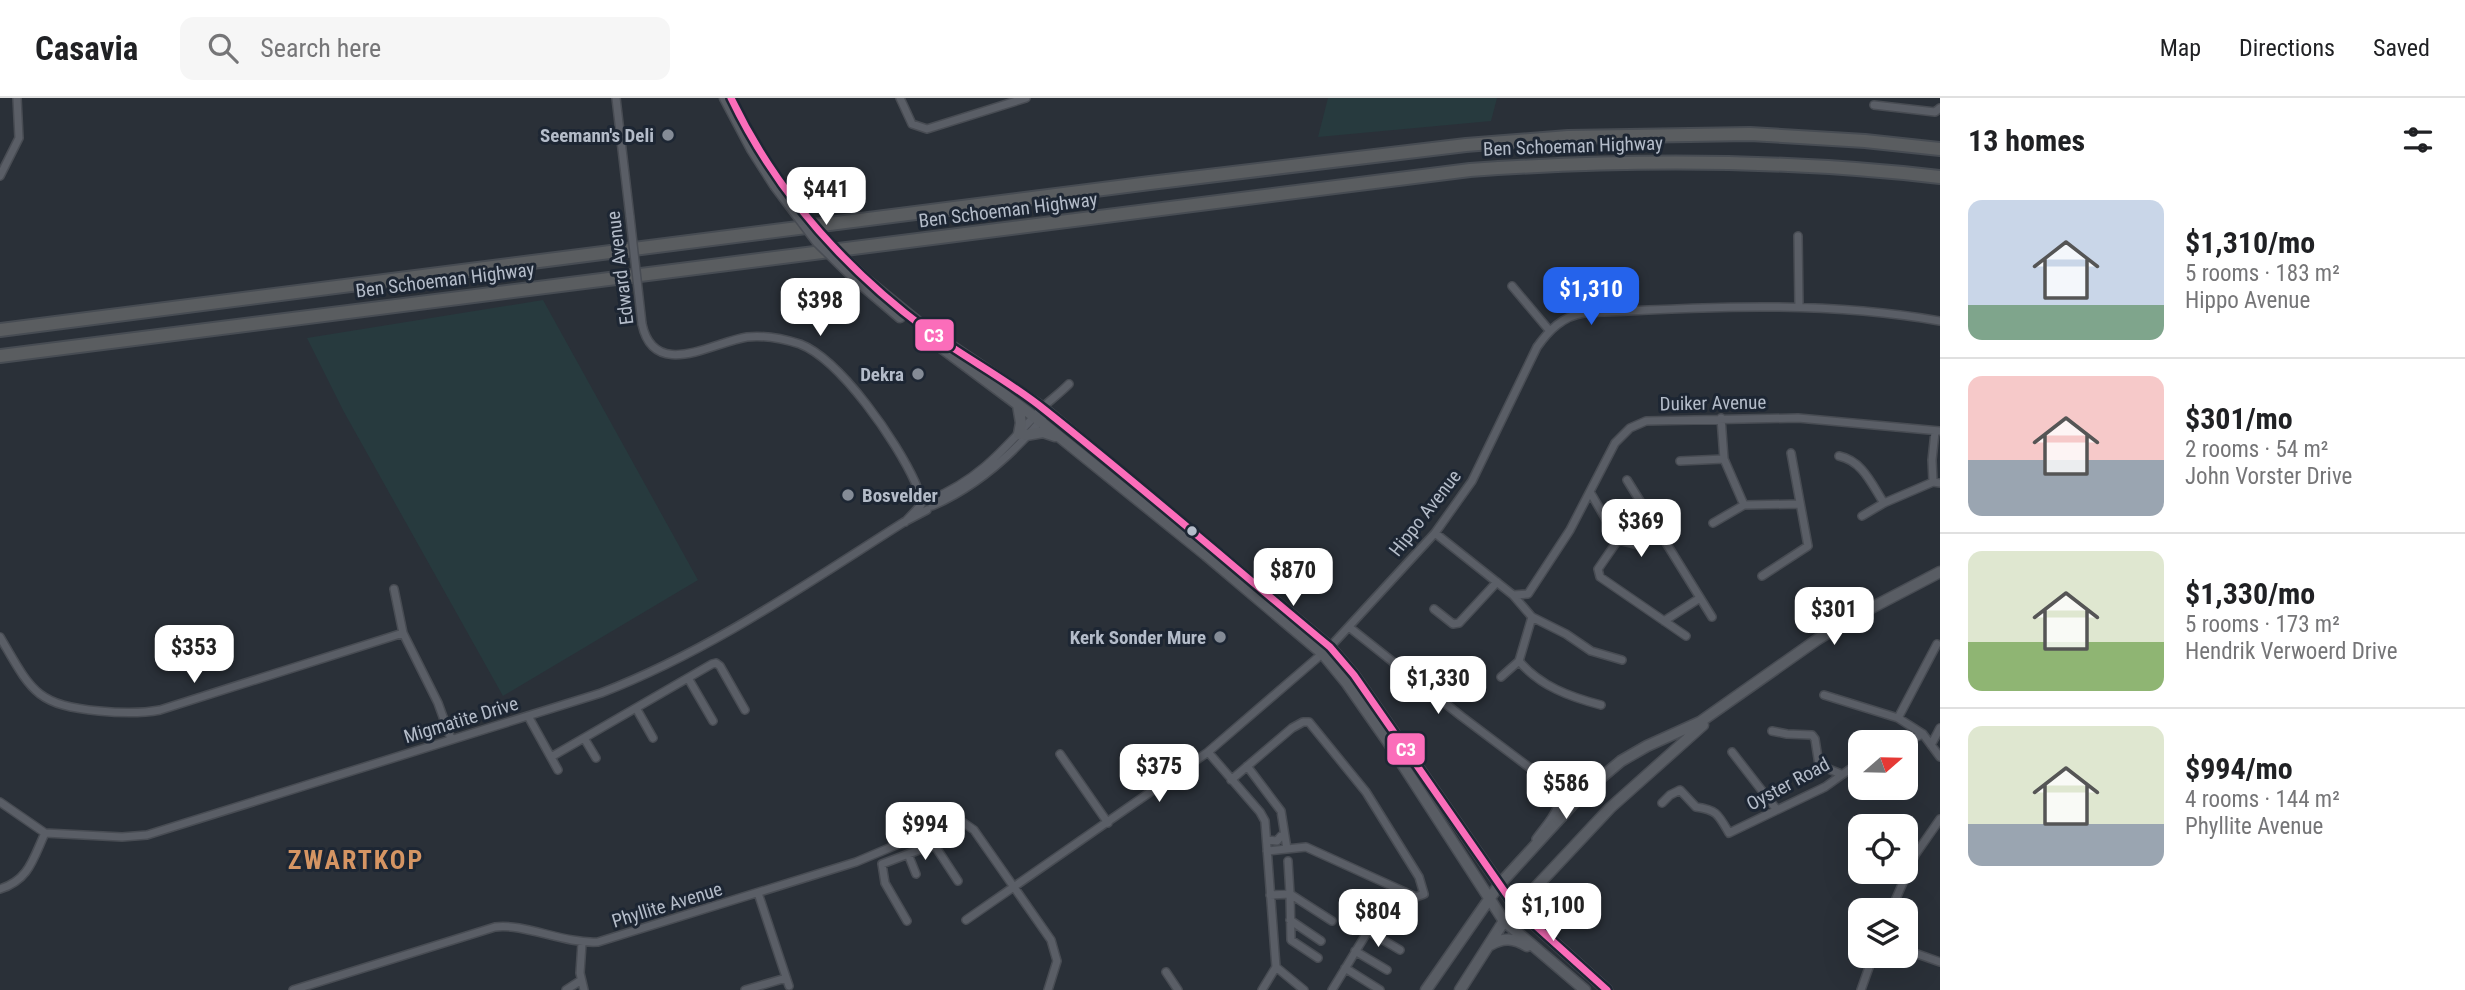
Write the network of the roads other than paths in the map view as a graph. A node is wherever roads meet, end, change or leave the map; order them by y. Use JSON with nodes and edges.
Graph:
{"nodes":[{"id":1,"x":18,"y":98,"type":"edge"},
{"id":2,"x":616,"y":98,"type":"edge"},
{"id":3,"x":725,"y":98,"type":"edge"},
{"id":4,"x":731,"y":98,"type":"edge"},
{"id":5,"x":900,"y":98,"type":"edge"},
{"id":6,"x":1026,"y":98,"type":"edge"},
{"id":7,"x":1874,"y":105,"type":"dead end"},
{"id":8,"x":1940,"y":108,"type":"edge"},
{"id":9,"x":1940,"y":149,"type":"edge"},
{"id":10,"x":0,"y":176,"type":"edge"},
{"id":11,"x":1940,"y":177,"type":"edge"},
{"id":12,"x":776,"y":183,"type":"junction"},
{"id":13,"x":1798,"y":236,"type":"dead end"},
{"id":14,"x":862,"y":281,"type":"junction"},
{"id":15,"x":1512,"y":286,"type":"dead end"},
{"id":16,"x":1799,"y":306,"type":"junction"},
{"id":17,"x":1940,"y":321,"type":"edge"},
{"id":18,"x":0,"y":330,"type":"edge"},
{"id":19,"x":1549,"y":330,"type":"junction"},
{"id":20,"x":0,"y":356,"type":"edge"},
{"id":21,"x":1069,"y":384,"type":"dead end"},
{"id":22,"x":1018,"y":405,"type":"junction"},
{"id":23,"x":1045,"y":410,"type":"junction"},
{"id":24,"x":1721,"y":418,"type":"junction"},
{"id":25,"x":1038,"y":419,"type":"junction"},
{"id":26,"x":1937,"y":431,"type":"edge"},
{"id":27,"x":1023,"y":435,"type":"junction"},
{"id":28,"x":1062,"y":439,"type":"junction"},
{"id":29,"x":1791,"y":453,"type":"dead end"},
{"id":30,"x":1839,"y":456,"type":"dead end"},
{"id":31,"x":1724,"y":458,"type":"junction"},
{"id":32,"x":1680,"y":461,"type":"dead end"},
{"id":33,"x":1627,"y":480,"type":"dead end"},
{"id":34,"x":1937,"y":483,"type":"edge"},
{"id":35,"x":1591,"y":492,"type":"junction"},
{"id":36,"x":1884,"y":503,"type":"junction"},
{"id":37,"x":927,"y":504,"type":"junction"},
{"id":38,"x":1800,"y":504,"type":"junction"},
{"id":39,"x":1744,"y":505,"type":"junction"},
{"id":40,"x":1862,"y":516,"type":"dead end"},
{"id":41,"x":1713,"y":523,"type":"dead end"},
{"id":42,"x":1435,"y":533,"type":"junction"},
{"id":43,"x":1661,"y":534,"type":"junction"},
{"id":44,"x":1618,"y":540,"type":"junction"},
{"id":45,"x":1940,"y":574,"type":"edge"},
{"id":46,"x":1762,"y":576,"type":"dead end"},
{"id":47,"x":1497,"y":582,"type":"junction"},
{"id":48,"x":394,"y":589,"type":"dead end"},
{"id":49,"x":1528,"y":594,"type":"junction"},
{"id":50,"x":1513,"y":595,"type":"junction"},
{"id":51,"x":1700,"y":598,"type":"junction"},
{"id":52,"x":1434,"y":609,"type":"dead end"},
{"id":53,"x":1530,"y":616,"type":"junction"},
{"id":54,"x":1712,"y":617,"type":"dead end"},
{"id":55,"x":1664,"y":621,"type":"junction"},
{"id":56,"x":1349,"y":627,"type":"junction"},
{"id":57,"x":403,"y":633,"type":"junction"},
{"id":58,"x":1686,"y":636,"type":"dead end"},
{"id":59,"x":0,"y":637,"type":"edge"},
{"id":60,"x":1937,"y":644,"type":"dead end"},
{"id":61,"x":1327,"y":650,"type":"junction"},
{"id":62,"x":9,"y":652,"type":"junction"},
{"id":63,"x":0,"y":657,"type":"edge"},
{"id":64,"x":1622,"y":660,"type":"dead end"},
{"id":65,"x":1519,"y":661,"type":"junction"},
{"id":66,"x":1501,"y":677,"type":"dead end"},
{"id":67,"x":688,"y":678,"type":"junction"},
{"id":68,"x":1824,"y":695,"type":"dead end"},
{"id":69,"x":1601,"y":705,"type":"dead end"},
{"id":70,"x":636,"y":708,"type":"junction"},
{"id":71,"x":745,"y":710,"type":"dead end"},
{"id":72,"x":527,"y":716,"type":"junction"},
{"id":73,"x":1898,"y":718,"type":"junction"},
{"id":74,"x":713,"y":721,"type":"dead end"},
{"id":75,"x":1940,"y":728,"type":"edge"},
{"id":76,"x":1772,"y":731,"type":"dead end"},
{"id":77,"x":1923,"y":734,"type":"junction"},
{"id":78,"x":1918,"y":736,"type":"edge"},
{"id":79,"x":584,"y":738,"type":"junction"},
{"id":80,"x":653,"y":738,"type":"dead end"},
{"id":81,"x":451,"y":739,"type":"junction"},
{"id":82,"x":1931,"y":744,"type":"junction"},
{"id":83,"x":1208,"y":752,"type":"junction"},
{"id":84,"x":1732,"y":752,"type":"dead end"},
{"id":85,"x":1060,"y":754,"type":"dead end"},
{"id":86,"x":551,"y":757,"type":"junction"},
{"id":87,"x":1940,"y":757,"type":"edge"},
{"id":88,"x":596,"y":758,"type":"dead end"},
{"id":89,"x":1247,"y":766,"type":"junction"},
{"id":90,"x":558,"y":770,"type":"dead end"},
{"id":91,"x":1848,"y":770,"type":"edge"},
{"id":92,"x":1841,"y":774,"type":"junction"},
{"id":93,"x":1231,"y":780,"type":"junction"},
{"id":94,"x":1547,"y":780,"type":"junction"},
{"id":95,"x":1589,"y":787,"type":"junction"},
{"id":96,"x":0,"y":802,"type":"edge"},
{"id":97,"x":1662,"y":803,"type":"dead end"},
{"id":98,"x":1777,"y":810,"type":"junction"},
{"id":99,"x":1940,"y":819,"type":"edge"},
{"id":100,"x":1108,"y":823,"type":"junction"},
{"id":101,"x":45,"y":833,"type":"junction"},
{"id":102,"x":1285,"y":836,"type":"junction"},
{"id":103,"x":1267,"y":840,"type":"junction"},
{"id":104,"x":1287,"y":849,"type":"junction"},
{"id":105,"x":1267,"y":851,"type":"junction"},
{"id":106,"x":881,"y":852,"type":"junction"},
{"id":107,"x":908,"y":854,"type":"junction"},
{"id":108,"x":1288,"y":861,"type":"dead end"},
{"id":109,"x":886,"y":862,"type":"junction"},
{"id":110,"x":1520,"y":862,"type":"junction"},
{"id":111,"x":916,"y":874,"type":"dead end"},
{"id":112,"x":958,"y":881,"type":"dead end"},
{"id":113,"x":1499,"y":885,"type":"junction"},
{"id":114,"x":1015,"y":886,"type":"junction"},
{"id":115,"x":0,"y":890,"type":"edge"},
{"id":116,"x":758,"y":893,"type":"junction"},
{"id":117,"x":1290,"y":894,"type":"junction"},
{"id":118,"x":1270,"y":895,"type":"junction"},
{"id":119,"x":1489,"y":898,"type":"junction"},
{"id":120,"x":1896,"y":898,"type":"edge"},
{"id":121,"x":1516,"y":908,"type":"junction"},
{"id":122,"x":907,"y":920,"type":"dead end"},
{"id":123,"x":966,"y":920,"type":"dead end"},
{"id":124,"x":1290,"y":920,"type":"junction"},
{"id":125,"x":1332,"y":921,"type":"dead end"},
{"id":126,"x":1504,"y":921,"type":"junction"},
{"id":127,"x":1321,"y":941,"type":"dead end"},
{"id":128,"x":582,"y":943,"type":"junction"},
{"id":129,"x":1490,"y":945,"type":"junction"},
{"id":130,"x":1400,"y":950,"type":"dead end"},
{"id":131,"x":1355,"y":951,"type":"junction"},
{"id":132,"x":1918,"y":954,"type":"edge"},
{"id":133,"x":1318,"y":958,"type":"dead end"},
{"id":134,"x":1940,"y":961,"type":"edge"},
{"id":135,"x":1276,"y":967,"type":"junction"},
{"id":136,"x":1345,"y":968,"type":"junction"},
{"id":137,"x":1869,"y":968,"type":"edge"},
{"id":138,"x":1387,"y":970,"type":"dead end"},
{"id":139,"x":1166,"y":972,"type":"dead end"},
{"id":140,"x":786,"y":978,"type":"junction"},
{"id":141,"x":580,"y":981,"type":"junction"},
{"id":142,"x":789,"y":986,"type":"dead end"},
{"id":143,"x":1584,"y":989,"type":"edge"},
{"id":144,"x":293,"y":990,"type":"edge"},
{"id":145,"x":566,"y":990,"type":"edge"},
{"id":146,"x":583,"y":990,"type":"edge"},
{"id":147,"x":745,"y":990,"type":"edge"},
{"id":148,"x":1048,"y":990,"type":"edge"},
{"id":149,"x":1178,"y":990,"type":"edge"},
{"id":150,"x":1262,"y":990,"type":"edge"},
{"id":151,"x":1304,"y":990,"type":"edge"},
{"id":152,"x":1332,"y":990,"type":"edge"},
{"id":153,"x":1380,"y":990,"type":"edge"},
{"id":154,"x":1426,"y":990,"type":"edge"},
{"id":155,"x":1460,"y":990,"type":"edge"},
{"id":156,"x":1607,"y":990,"type":"edge"},
{"id":157,"x":1861,"y":990,"type":"edge"}],
"edges":[{"from":1,"to":10,"type":"street"},
{"from":2,"to":37,"type":"street","name":"Edward Avenue","bridge":true},
{"from":3,"to":12,"type":"main road"},
{"from":4,"to":12,"type":"main road"},
{"from":5,"to":6,"type":"street"},
{"from":7,"to":8,"type":"street"},
{"from":9,"to":18,"type":"highway","name":"Ben Schoeman Highway"},
{"from":11,"to":20,"type":"highway","name":"Ben Schoeman Highway"},
{"from":12,"to":14,"type":"main road","bridge":true},
{"from":13,"to":16,"type":"street"},
{"from":14,"to":22,"type":"main road"},
{"from":14,"to":23,"type":"main road"},
{"from":15,"to":19,"type":"street"},
{"from":16,"to":17,"type":"street"},
{"from":16,"to":19,"type":"street"},
{"from":19,"to":42,"type":"street","name":"Hippo Avenue"},
{"from":21,"to":23,"type":"street","name":"Migmatite Drive"},
{"from":22,"to":25,"type":"main road"},
{"from":22,"to":27,"type":"main road"},
{"from":23,"to":25,"type":"street","name":"Migmatite Drive"},
{"from":23,"to":61,"type":"main road"},
{"from":24,"to":26,"type":"street","name":"Duiker Avenue"},
{"from":24,"to":31,"type":"street"},
{"from":24,"to":35,"type":"street","name":"Duiker Avenue"},
{"from":25,"to":27,"type":"street","name":"Migmatite Drive"},
{"from":25,"to":28,"type":"main road"},
{"from":26,"to":34,"type":"street"},
{"from":27,"to":28,"type":"main road"},
{"from":27,"to":37,"type":"street","name":"Migmatite Drive"},
{"from":28,"to":61,"type":"main road"},
{"from":29,"to":38,"type":"street"},
{"from":30,"to":36,"type":"street"},
{"from":31,"to":32,"type":"street"},
{"from":31,"to":39,"type":"street"},
{"from":33,"to":43,"type":"street"},
{"from":34,"to":36,"type":"street"},
{"from":35,"to":44,"type":"street"},
{"from":35,"to":49,"type":"street","name":"Duiker Avenue"},
{"from":36,"to":40,"type":"street"},
{"from":37,"to":72,"type":"street","name":"Migmatite Drive"},
{"from":38,"to":39,"type":"street"},
{"from":38,"to":46,"type":"street"},
{"from":39,"to":41,"type":"street"},
{"from":42,"to":47,"type":"street"},
{"from":42,"to":56,"type":"street","name":"Hippo Avenue"},
{"from":43,"to":44,"type":"street"},
{"from":43,"to":51,"type":"street"},
{"from":44,"to":55,"type":"street"},
{"from":45,"to":95,"type":"main road"},
{"from":45,"to":121,"type":"main road"},
{"from":47,"to":50,"type":"street"},
{"from":47,"to":52,"type":"street"},
{"from":48,"to":57,"type":"street"},
{"from":49,"to":50,"type":"street"},
{"from":49,"to":53,"type":"street"},
{"from":50,"to":53,"type":"street"},
{"from":51,"to":54,"type":"street"},
{"from":51,"to":55,"type":"street"},
{"from":53,"to":64,"type":"street"},
{"from":53,"to":65,"type":"street"},
{"from":55,"to":58,"type":"street"},
{"from":56,"to":61,"type":"street","name":"Hippo Avenue"},
{"from":56,"to":94,"type":"street"},
{"from":57,"to":62,"type":"street"},
{"from":57,"to":81,"type":"street"},
{"from":59,"to":62,"type":"street"},
{"from":60,"to":73,"type":"street"},
{"from":61,"to":83,"type":"street","name":"Hippo Avenue"},
{"from":61,"to":113,"type":"main road"},
{"from":61,"to":119,"type":"main road"},
{"from":62,"to":63,"type":"street"},
{"from":65,"to":66,"type":"street"},
{"from":65,"to":69,"type":"street"},
{"from":67,"to":70,"type":"street"},
{"from":67,"to":71,"type":"street"},
{"from":67,"to":74,"type":"street"},
{"from":68,"to":73,"type":"street"},
{"from":70,"to":79,"type":"street"},
{"from":70,"to":80,"type":"street"},
{"from":72,"to":81,"type":"street","name":"Migmatite Drive"},
{"from":72,"to":86,"type":"street"},
{"from":73,"to":77,"type":"street"},
{"from":75,"to":82,"type":"street"},
{"from":76,"to":92,"type":"street"},
{"from":77,"to":78,"type":"street"},
{"from":77,"to":82,"type":"street"},
{"from":79,"to":86,"type":"street"},
{"from":79,"to":88,"type":"street"},
{"from":81,"to":101,"type":"street","name":"Migmatite Drive"},
{"from":82,"to":87,"type":"street"},
{"from":83,"to":93,"type":"street"},
{"from":83,"to":100,"type":"street","name":"Hippo Avenue"},
{"from":84,"to":98,"type":"street"},
{"from":85,"to":100,"type":"street"},
{"from":86,"to":90,"type":"street"},
{"from":89,"to":93,"type":"street"},
{"from":89,"to":102,"type":"street"},
{"from":89,"to":104,"type":"street"},
{"from":91,"to":92,"type":"street","name":"Oyster Road"},
{"from":92,"to":98,"type":"street","name":"Oyster Road"},
{"from":93,"to":103,"type":"street"},
{"from":94,"to":95,"type":"street"},
{"from":94,"to":110,"type":"street"},
{"from":95,"to":110,"type":"main road"},
{"from":96,"to":101,"type":"street"},
{"from":97,"to":98,"type":"street","name":"Oyster Road"},
{"from":99,"to":120,"type":"street"},
{"from":100,"to":114,"type":"street","name":"Hippo Avenue"},
{"from":101,"to":115,"type":"street"},
{"from":102,"to":103,"type":"street"},
{"from":102,"to":104,"type":"street"},
{"from":103,"to":105,"type":"street"},
{"from":104,"to":105,"type":"street"},
{"from":105,"to":118,"type":"street"},
{"from":106,"to":109,"type":"street"},
{"from":106,"to":114,"type":"street","name":"Phyllite Avenue"},
{"from":106,"to":116,"type":"street","name":"Phyllite Avenue"},
{"from":107,"to":109,"type":"street"},
{"from":107,"to":111,"type":"street"},
{"from":107,"to":112,"type":"street"},
{"from":108,"to":117,"type":"street"},
{"from":109,"to":122,"type":"street"},
{"from":110,"to":113,"type":"main road"},
{"from":113,"to":119,"type":"main road"},
{"from":113,"to":121,"type":"main road"},
{"from":114,"to":123,"type":"street","name":"Hippo Avenue"},
{"from":114,"to":148,"type":"street"},
{"from":116,"to":128,"type":"street","name":"Phyllite Avenue"},
{"from":116,"to":140,"type":"street"},
{"from":117,"to":118,"type":"street"},
{"from":117,"to":124,"type":"street"},
{"from":117,"to":125,"type":"street"},
{"from":118,"to":135,"type":"street"},
{"from":119,"to":126,"type":"main road"},
{"from":119,"to":154,"type":"main road"},
{"from":121,"to":126,"type":"main road"},
{"from":121,"to":156,"type":"main road"},
{"from":124,"to":127,"type":"street"},
{"from":124,"to":133,"type":"street"},
{"from":126,"to":129,"type":"main road"},
{"from":126,"to":143,"type":"main road"},
{"from":128,"to":141,"type":"street"},
{"from":128,"to":144,"type":"street","name":"Phyllite Avenue"},
{"from":129,"to":143,"type":"main road"},
{"from":129,"to":155,"type":"main road"},
{"from":130,"to":131,"type":"street"},
{"from":131,"to":136,"type":"street"},
{"from":131,"to":138,"type":"street"},
{"from":132,"to":134,"type":"street"},
{"from":135,"to":150,"type":"street"},
{"from":135,"to":151,"type":"street"},
{"from":136,"to":152,"type":"street"},
{"from":136,"to":153,"type":"street"},
{"from":137,"to":157,"type":"street"},
{"from":139,"to":149,"type":"street"},
{"from":140,"to":142,"type":"street"},
{"from":140,"to":147,"type":"street"},
{"from":141,"to":145,"type":"street"},
{"from":141,"to":146,"type":"street"}]}
